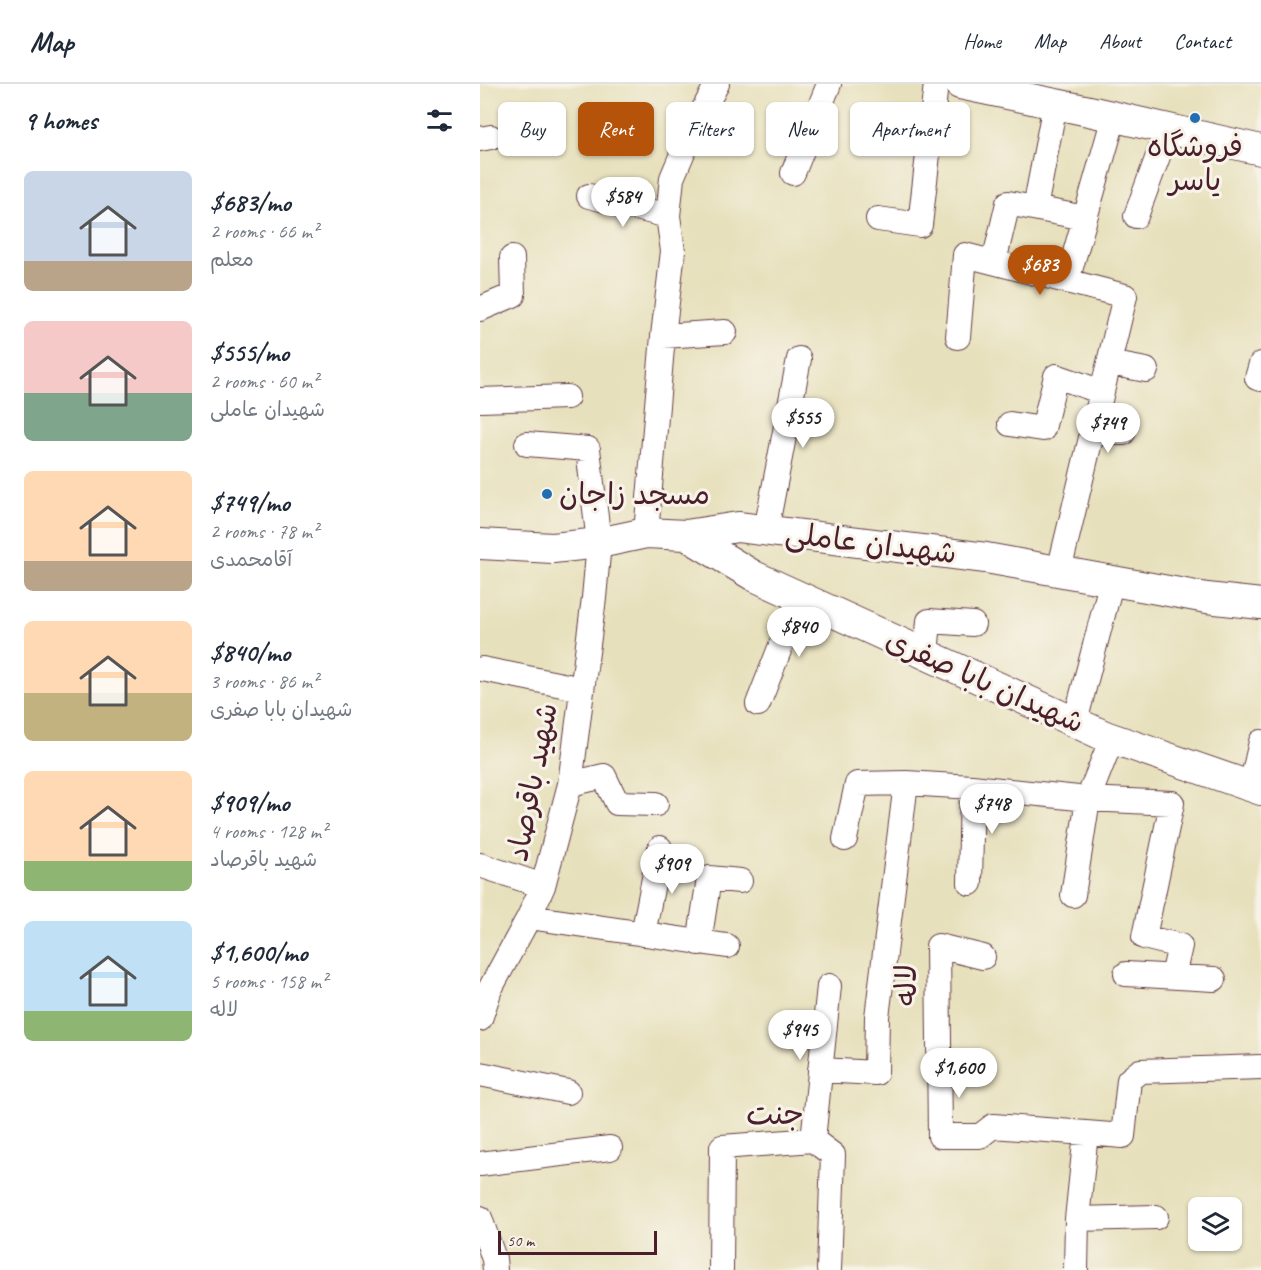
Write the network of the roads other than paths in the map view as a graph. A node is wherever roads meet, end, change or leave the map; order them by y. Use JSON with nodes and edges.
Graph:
{"nodes":[{"id":1,"x":717,"y":84,"type":"edge"},
{"id":2,"x":829,"y":84,"type":"edge"},
{"id":3,"x":936,"y":84,"type":"edge"},
{"id":4,"x":967,"y":85,"type":"edge"},
{"id":5,"x":1055,"y":104,"type":"junction"},
{"id":6,"x":1114,"y":117,"type":"junction"},
{"id":7,"x":1167,"y":129,"type":"junction"},
{"id":8,"x":1261,"y":150,"type":"edge"},
{"id":9,"x":793,"y":173,"type":"dead end"},
{"id":10,"x":589,"y":196,"type":"dead end"},
{"id":11,"x":1035,"y":208,"type":"junction"},
{"id":12,"x":668,"y":216,"type":"junction"},
{"id":13,"x":1136,"y":216,"type":"dead end"},
{"id":14,"x":1085,"y":218,"type":"junction"},
{"id":15,"x":878,"y":219,"type":"dead end"},
{"id":16,"x":512,"y":258,"type":"dead end"},
{"id":17,"x":994,"y":262,"type":"junction"},
{"id":18,"x":1067,"y":281,"type":"junction"},
{"id":19,"x":480,"y":309,"type":"edge"},
{"id":20,"x":725,"y":332,"type":"dead end"},
{"id":21,"x":663,"y":336,"type":"junction"},
{"id":22,"x":958,"y":337,"type":"dead end"},
{"id":23,"x":800,"y":359,"type":"dead end"},
{"id":24,"x":1109,"y":363,"type":"junction"},
{"id":25,"x":1261,"y":364,"type":"edge"},
{"id":26,"x":1146,"y":370,"type":"dead end"},
{"id":27,"x":1261,"y":379,"type":"edge"},
{"id":28,"x":1102,"y":392,"type":"junction"},
{"id":29,"x":567,"y":397,"type":"dead end"},
{"id":30,"x":480,"y":400,"type":"edge"},
{"id":31,"x":1010,"y":424,"type":"dead end"},
{"id":32,"x":1092,"y":433,"type":"junction"},
{"id":33,"x":1123,"y":433,"type":"dead end"},
{"id":34,"x":527,"y":444,"type":"dead end"},
{"id":35,"x":766,"y":530,"type":"junction"},
{"id":36,"x":646,"y":533,"type":"junction"},
{"id":37,"x":686,"y":535,"type":"junction"},
{"id":38,"x":598,"y":543,"type":"junction"},
{"id":39,"x":480,"y":544,"type":"edge"},
{"id":40,"x":1059,"y":571,"type":"junction"},
{"id":41,"x":1112,"y":580,"type":"junction"},
{"id":42,"x":800,"y":597,"type":"junction"},
{"id":43,"x":1261,"y":604,"type":"edge"},
{"id":44,"x":973,"y":624,"type":"dead end"},
{"id":45,"x":926,"y":655,"type":"junction"},
{"id":46,"x":483,"y":669,"type":"dead end"},
{"id":47,"x":582,"y":689,"type":"junction"},
{"id":48,"x":758,"y":705,"type":"dead end"},
{"id":49,"x":1075,"y":722,"type":"junction"},
{"id":50,"x":1112,"y":738,"type":"junction"},
{"id":51,"x":1261,"y":742,"type":"edge"},
{"id":52,"x":906,"y":783,"type":"junction"},
{"id":53,"x":570,"y":784,"type":"junction"},
{"id":54,"x":972,"y":787,"type":"junction"},
{"id":55,"x":1256,"y":788,"type":"edge"},
{"id":56,"x":1088,"y":799,"type":"junction"},
{"id":57,"x":656,"y":804,"type":"dead end"},
{"id":58,"x":845,"y":839,"type":"dead end"},
{"id":59,"x":660,"y":848,"type":"dead end"},
{"id":60,"x":480,"y":865,"type":"edge"},
{"id":61,"x":740,"y":881,"type":"dead end"},
{"id":62,"x":970,"y":883,"type":"dead end"},
{"id":63,"x":543,"y":886,"type":"junction"},
{"id":64,"x":1073,"y":895,"type":"dead end"},
{"id":65,"x":529,"y":917,"type":"junction"},
{"id":66,"x":643,"y":934,"type":"junction"},
{"id":67,"x":699,"y":943,"type":"junction"},
{"id":68,"x":727,"y":946,"type":"dead end"},
{"id":69,"x":983,"y":957,"type":"dead end"},
{"id":70,"x":1126,"y":974,"type":"dead end"},
{"id":71,"x":1173,"y":976,"type":"junction"},
{"id":72,"x":1214,"y":980,"type":"dead end"},
{"id":73,"x":829,"y":986,"type":"dead end"},
{"id":74,"x":480,"y":1019,"type":"edge"},
{"id":75,"x":1261,"y":1067,"type":"edge"},
{"id":76,"x":820,"y":1070,"type":"junction"},
{"id":77,"x":480,"y":1074,"type":"edge"},
{"id":78,"x":568,"y":1092,"type":"dead end"},
{"id":79,"x":1086,"y":1133,"type":"junction"},
{"id":80,"x":813,"y":1140,"type":"junction"},
{"id":81,"x":610,"y":1148,"type":"dead end"},
{"id":82,"x":480,"y":1164,"type":"edge"},
{"id":83,"x":1156,"y":1217,"type":"dead end"},
{"id":84,"x":480,"y":1218,"type":"edge"},
{"id":85,"x":1077,"y":1219,"type":"junction"},
{"id":86,"x":495,"y":1270,"type":"edge"},
{"id":87,"x":721,"y":1270,"type":"edge"},
{"id":88,"x":829,"y":1270,"type":"edge"},
{"id":89,"x":1076,"y":1270,"type":"edge"}],
"edges":[{"from":1,"to":12,"type":"street"},
{"from":2,"to":9,"type":"street"},
{"from":3,"to":15,"type":"street"},
{"from":4,"to":5,"type":"street"},
{"from":5,"to":6,"type":"street"},
{"from":5,"to":11,"type":"street"},
{"from":6,"to":7,"type":"street"},
{"from":6,"to":14,"type":"street"},
{"from":7,"to":8,"type":"street"},
{"from":7,"to":13,"type":"street"},
{"from":10,"to":12,"type":"street"},
{"from":11,"to":14,"type":"street"},
{"from":11,"to":17,"type":"street"},
{"from":12,"to":21,"type":"street"},
{"from":14,"to":18,"type":"street"},
{"from":16,"to":19,"type":"street"},
{"from":17,"to":18,"type":"street"},
{"from":17,"to":22,"type":"street"},
{"from":18,"to":24,"type":"street"},
{"from":20,"to":21,"type":"street"},
{"from":21,"to":36,"type":"street"},
{"from":23,"to":35,"type":"street"},
{"from":24,"to":26,"type":"street"},
{"from":24,"to":28,"type":"street"},
{"from":25,"to":27,"type":"street"},
{"from":28,"to":31,"type":"street"},
{"from":28,"to":32,"type":"street"},
{"from":29,"to":30,"type":"street"},
{"from":32,"to":33,"type":"street"},
{"from":32,"to":40,"type":"street"},
{"from":34,"to":38,"type":"street","name":"شهید باقرصاد"},
{"from":35,"to":37,"type":"street","name":"شهیدان عاملی"},
{"from":35,"to":40,"type":"street","name":"شهیدان عاملی"},
{"from":36,"to":37,"type":"street","name":"شهیدان عاملی"},
{"from":36,"to":38,"type":"street","name":"شهیدان عاملی"},
{"from":37,"to":42,"type":"street","name":"شهیدان بابا صفری"},
{"from":38,"to":39,"type":"street","name":"شهیدان عاملی"},
{"from":38,"to":47,"type":"street","name":"شهید باقرصاد"},
{"from":40,"to":41,"type":"street","name":"شهیدان عاملی"},
{"from":41,"to":43,"type":"street","name":"شهیدان عاملی"},
{"from":41,"to":49,"type":"street"},
{"from":42,"to":45,"type":"street","name":"شهیدان بابا صفری"},
{"from":42,"to":48,"type":"street"},
{"from":44,"to":45,"type":"street"},
{"from":45,"to":49,"type":"street","name":"شهیدان بابا صفری"},
{"from":46,"to":47,"type":"street"},
{"from":47,"to":53,"type":"street","name":"شهید باقرصاد"},
{"from":49,"to":50,"type":"street","name":"شهیدان بابا صفری"},
{"from":50,"to":55,"type":"street","name":"شهیدان بابا صفری"},
{"from":50,"to":56,"type":"street"},
{"from":51,"to":55,"type":"street"},
{"from":52,"to":54,"type":"street"},
{"from":52,"to":58,"type":"street"},
{"from":52,"to":76,"type":"street"},
{"from":53,"to":57,"type":"street"},
{"from":53,"to":63,"type":"street","name":"شهید باقرصاد"},
{"from":54,"to":56,"type":"street"},
{"from":54,"to":62,"type":"street"},
{"from":56,"to":64,"type":"street"},
{"from":56,"to":71,"type":"street"},
{"from":59,"to":66,"type":"street"},
{"from":60,"to":63,"type":"street"},
{"from":61,"to":67,"type":"street"},
{"from":63,"to":65,"type":"street","name":"شهید باقرصاد"},
{"from":65,"to":66,"type":"street"},
{"from":65,"to":74,"type":"street","name":"شهید باقرصاد"},
{"from":66,"to":67,"type":"street"},
{"from":67,"to":68,"type":"street"},
{"from":69,"to":79,"type":"street","name":"لاله"},
{"from":70,"to":71,"type":"street"},
{"from":71,"to":72,"type":"street"},
{"from":73,"to":76,"type":"street"},
{"from":75,"to":79,"type":"street"},
{"from":76,"to":80,"type":"street"},
{"from":77,"to":78,"type":"street"},
{"from":79,"to":85,"type":"street"},
{"from":80,"to":87,"type":"street","name":"جنت"},
{"from":80,"to":88,"type":"street","name":"جنت"},
{"from":81,"to":82,"type":"street"},
{"from":83,"to":85,"type":"street"},
{"from":84,"to":86,"type":"street"},
{"from":85,"to":89,"type":"street"}]}
